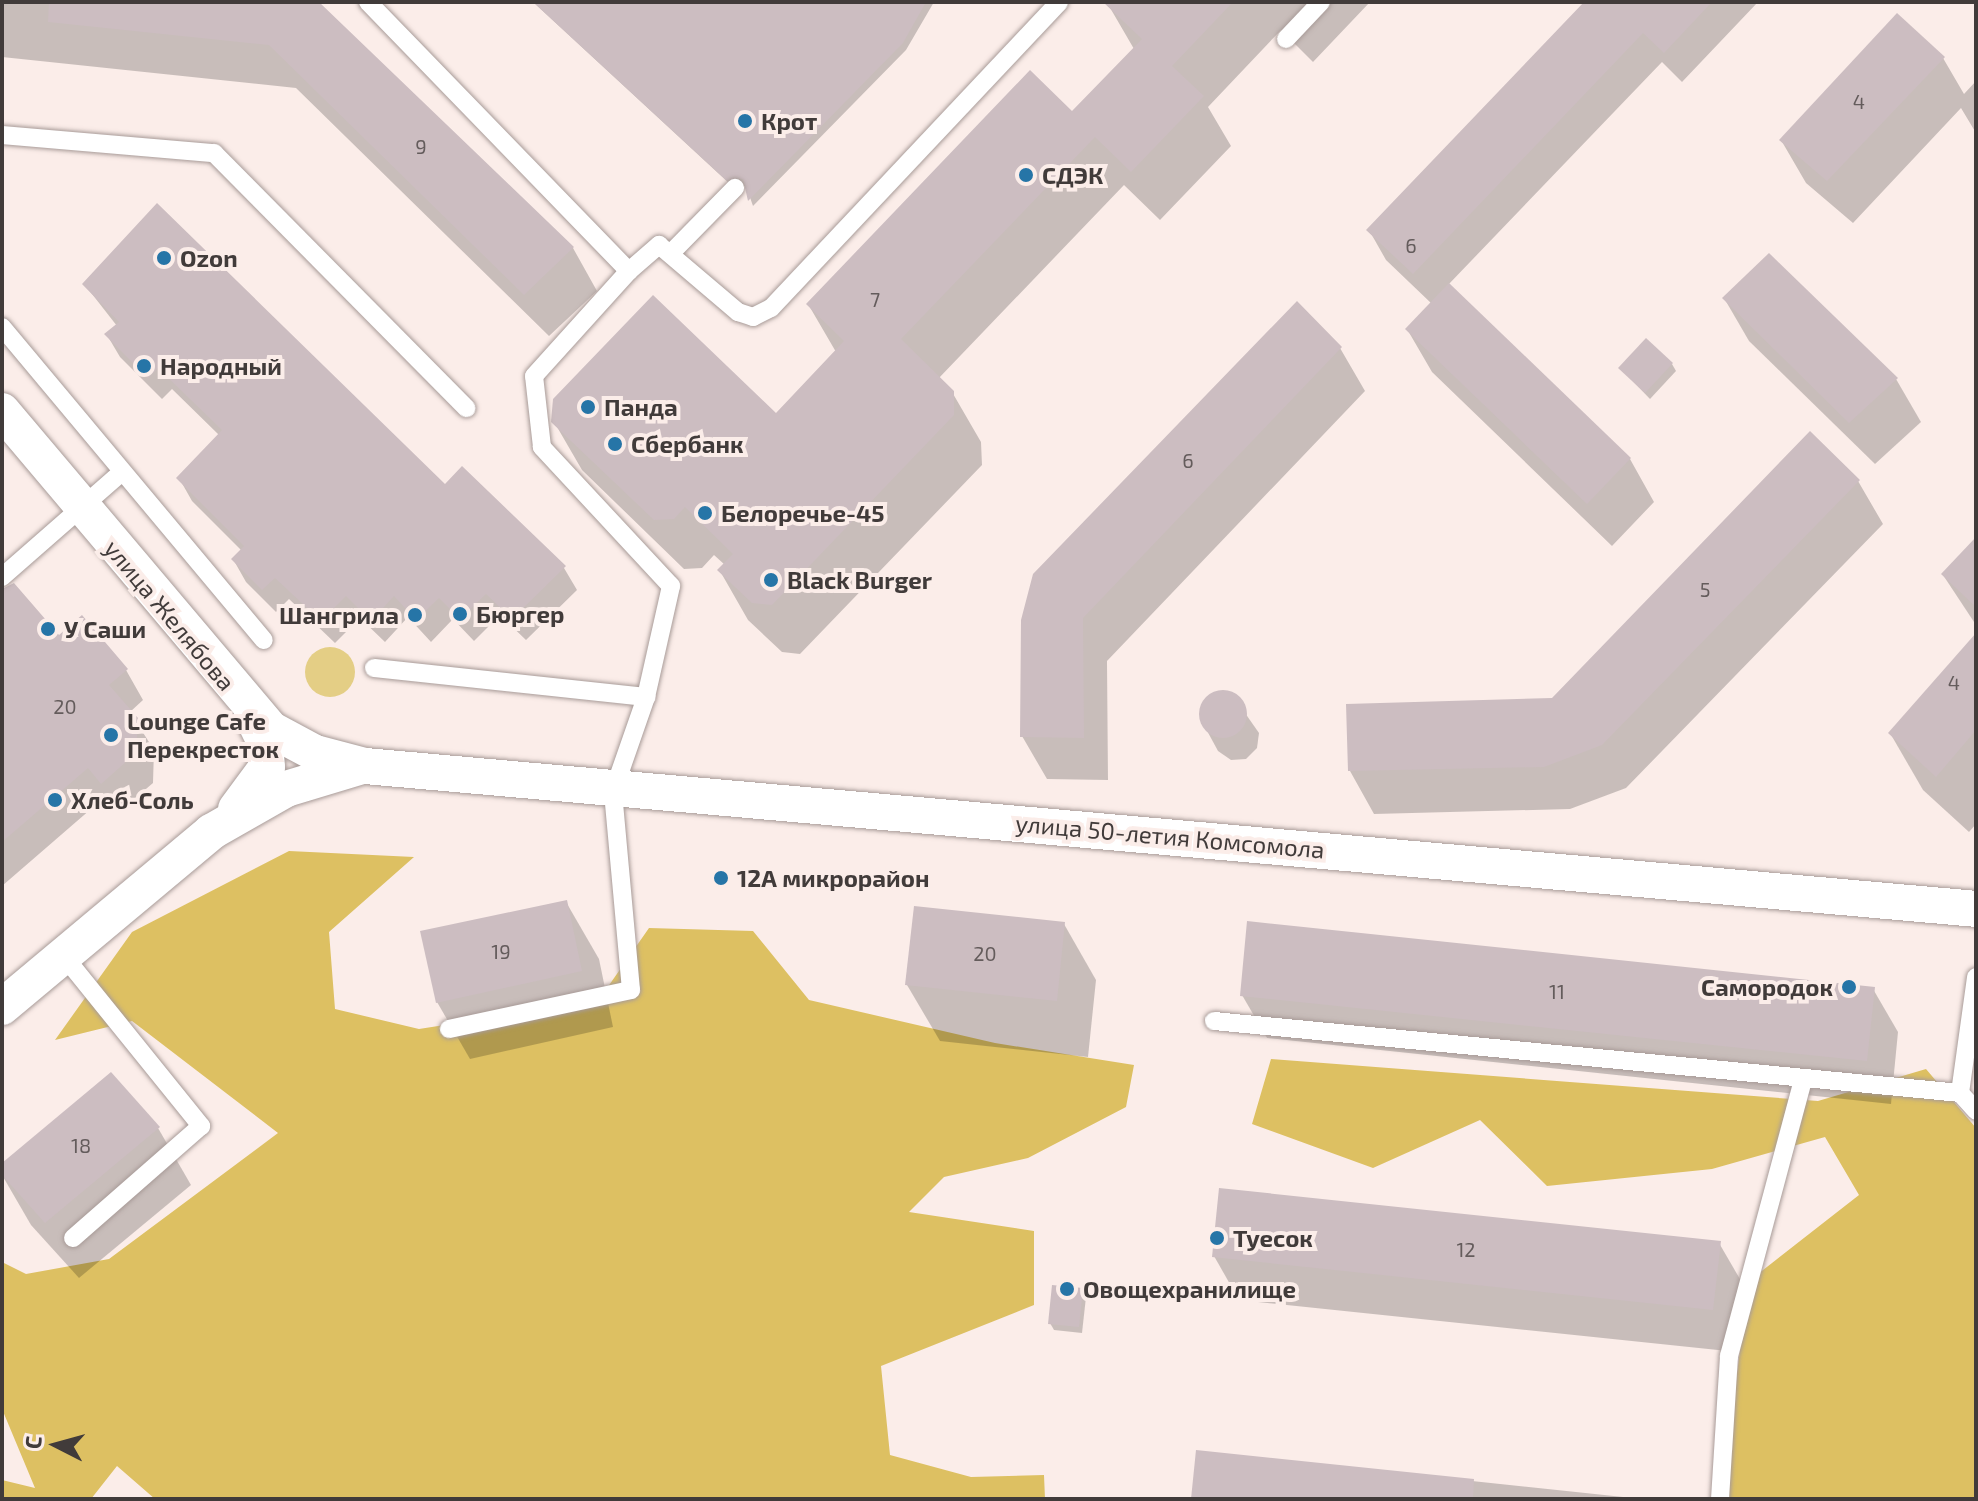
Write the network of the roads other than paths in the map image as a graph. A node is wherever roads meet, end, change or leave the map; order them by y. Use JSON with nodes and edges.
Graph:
{"nodes":[{"id":1,"x":368,"y":2,"type":"edge"},
{"id":2,"x":1059,"y":2,"type":"edge"},
{"id":3,"x":1321,"y":2,"type":"edge"},
{"id":4,"x":1286,"y":39,"type":"dead end"},
{"id":5,"x":2,"y":135,"type":"edge"},
{"id":6,"x":735,"y":188,"type":"dead end"},
{"id":7,"x":672,"y":252,"type":"junction"},
{"id":8,"x":629,"y":271,"type":"junction"},
{"id":9,"x":2,"y":327,"type":"edge"},
{"id":10,"x":466,"y":408,"type":"dead end"},
{"id":11,"x":2,"y":411,"type":"edge"},
{"id":12,"x":122,"y":472,"type":"junction"},
{"id":13,"x":81,"y":510,"type":"junction"},
{"id":14,"x":2,"y":577,"type":"edge"},
{"id":15,"x":264,"y":640,"type":"dead end"},
{"id":16,"x":374,"y":668,"type":"dead end"},
{"id":17,"x":646,"y":697,"type":"junction"},
{"id":18,"x":248,"y":706,"type":"junction"},
{"id":19,"x":365,"y":766,"type":"junction"},
{"id":20,"x":613,"y":792,"type":"junction"},
{"id":21,"x":211,"y":832,"type":"junction"},
{"id":22,"x":1976,"y":909,"type":"edge"},
{"id":23,"x":63,"y":955,"type":"junction"},
{"id":24,"x":1976,"y":977,"type":"edge"},
{"id":25,"x":2,"y":1007,"type":"edge"},
{"id":26,"x":1214,"y":1021,"type":"dead end"},
{"id":27,"x":449,"y":1029,"type":"dead end"},
{"id":28,"x":1803,"y":1080,"type":"junction"},
{"id":29,"x":1960,"y":1093,"type":"junction"},
{"id":30,"x":1976,"y":1111,"type":"edge"},
{"id":31,"x":73,"y":1238,"type":"dead end"},
{"id":32,"x":1720,"y":1499,"type":"edge"}],
"edges":[{"from":1,"to":8,"type":"lane"},
{"from":2,"to":7,"type":"lane"},
{"from":3,"to":4,"type":"lane"},
{"from":5,"to":10,"type":"lane"},
{"from":6,"to":7,"type":"lane"},
{"from":7,"to":8,"type":"lane"},
{"from":8,"to":17,"type":"lane"},
{"from":9,"to":12,"type":"lane"},
{"from":11,"to":13,"type":"street","name":"улица Желябова"},
{"from":12,"to":13,"type":"lane"},
{"from":12,"to":15,"type":"lane"},
{"from":13,"to":14,"type":"lane"},
{"from":13,"to":18,"type":"street","name":"улица Желябова"},
{"from":16,"to":17,"type":"lane"},
{"from":17,"to":20,"type":"lane"},
{"from":18,"to":19,"type":"street","name":"улица Желябова"},
{"from":18,"to":21,"type":"street"},
{"from":19,"to":20,"type":"street","name":"улица 50-летия Комсомола"},
{"from":19,"to":21,"type":"street"},
{"from":20,"to":22,"type":"street","name":"улица 50-летия Комсомола"},
{"from":20,"to":27,"type":"lane"},
{"from":21,"to":23,"type":"street"},
{"from":23,"to":25,"type":"street"},
{"from":23,"to":31,"type":"lane"},
{"from":24,"to":29,"type":"lane"},
{"from":26,"to":28,"type":"lane"},
{"from":28,"to":29,"type":"lane"},
{"from":28,"to":32,"type":"lane"},
{"from":29,"to":30,"type":"lane"}]}
